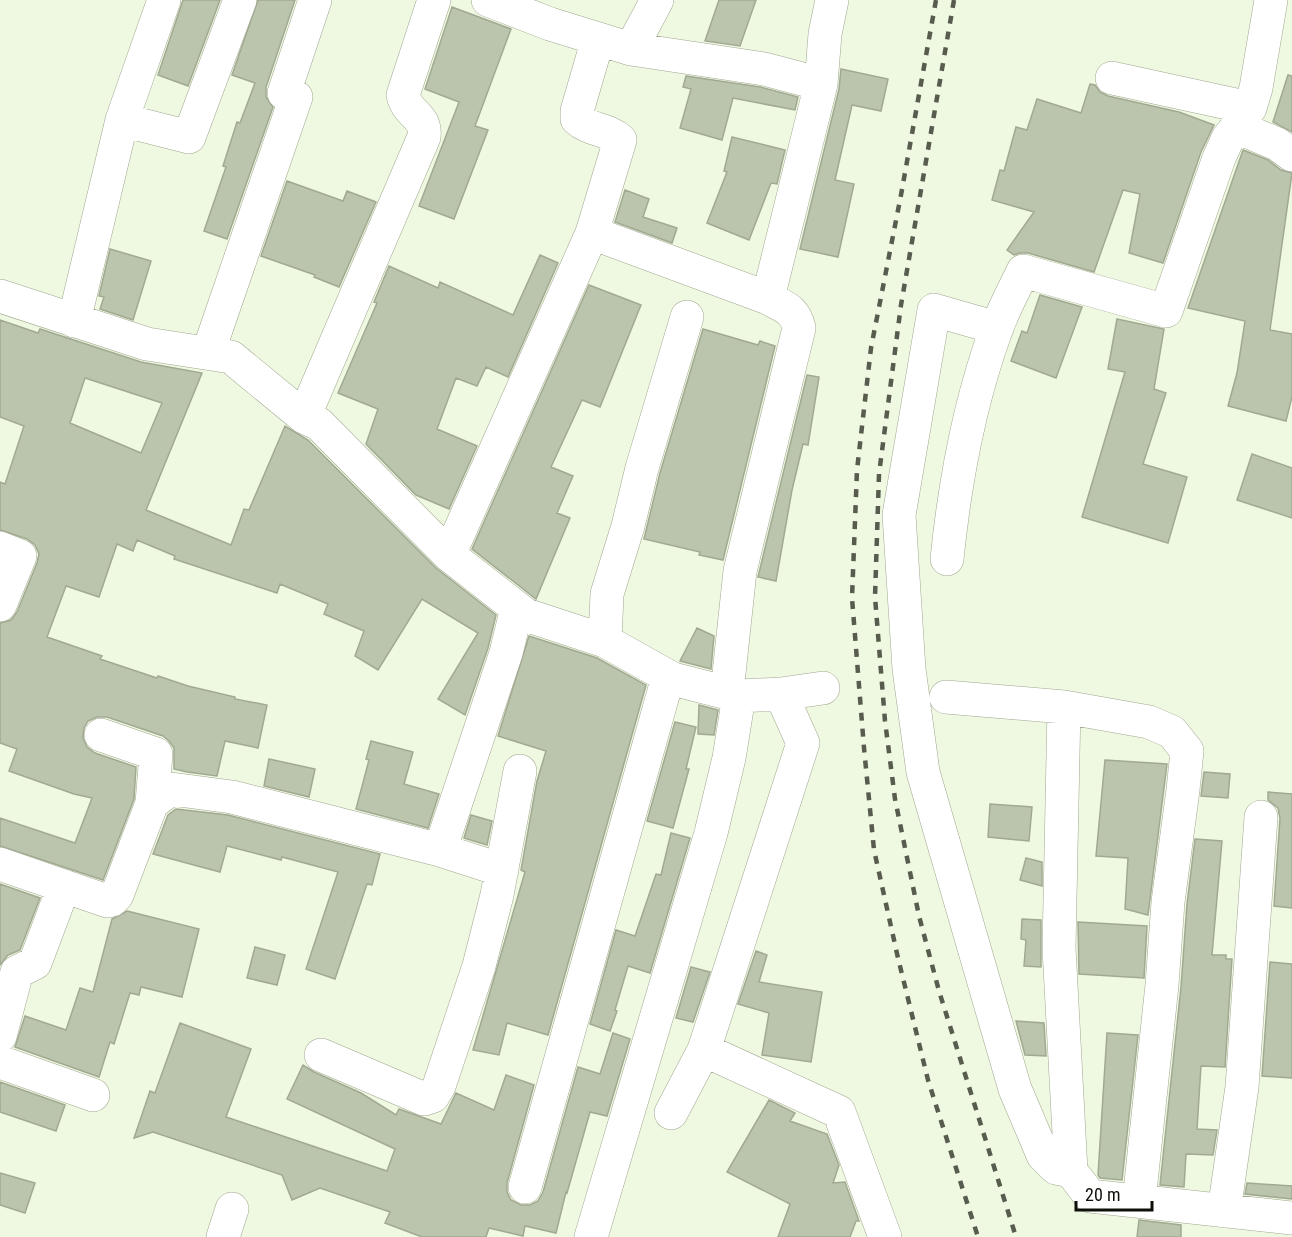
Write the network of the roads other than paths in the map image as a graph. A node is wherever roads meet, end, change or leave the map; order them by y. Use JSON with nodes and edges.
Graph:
{"nodes":[{"id":1,"x":164,"y":0,"type":"edge"},
{"id":2,"x":240,"y":0,"type":"edge"},
{"id":3,"x":315,"y":0,"type":"edge"},
{"id":4,"x":434,"y":0,"type":"edge"},
{"id":5,"x":657,"y":0,"type":"edge"},
{"id":6,"x":832,"y":0,"type":"edge"},
{"id":7,"x":1271,"y":0,"type":"edge"},
{"id":8,"x":507,"y":3,"type":"edge"},
{"id":9,"x":598,"y":39,"type":"junction"},
{"id":10,"x":632,"y":49,"type":"junction"},
{"id":11,"x":1112,"y":78,"type":"dead end"},
{"id":12,"x":821,"y":84,"type":"junction"},
{"id":13,"x":1243,"y":117,"type":"junction"},
{"id":14,"x":122,"y":120,"type":"junction"},
{"id":15,"x":1292,"y":155,"type":"edge"},
{"id":16,"x":592,"y":233,"type":"junction"},
{"id":17,"x":0,"y":296,"type":"edge"},
{"id":18,"x":768,"y":298,"type":"junction"},
{"id":19,"x":687,"y":317,"type":"dead end"},
{"id":20,"x":74,"y":321,"type":"junction"},
{"id":21,"x":996,"y":328,"type":"junction"},
{"id":22,"x":208,"y":353,"type":"junction"},
{"id":23,"x":304,"y":417,"type":"junction"},
{"id":24,"x":0,"y":548,"type":"edge"},
{"id":25,"x":449,"y":555,"type":"junction"},
{"id":26,"x":947,"y":558,"type":"dead end"},
{"id":27,"x":0,"y":605,"type":"edge"},
{"id":28,"x":517,"y":608,"type":"junction"},
{"id":29,"x":605,"y":642,"type":"junction"},
{"id":30,"x":668,"y":677,"type":"junction"},
{"id":31,"x":822,"y":688,"type":"dead end"},
{"id":32,"x":733,"y":694,"type":"junction"},
{"id":33,"x":781,"y":694,"type":"junction"},
{"id":34,"x":946,"y":697,"type":"dead end"},
{"id":35,"x":1064,"y":707,"type":"junction"},
{"id":36,"x":101,"y":735,"type":"dead end"},
{"id":37,"x":520,"y":771,"type":"dead end"},
{"id":38,"x":152,"y":803,"type":"junction"},
{"id":39,"x":1261,"y":817,"type":"dead end"},
{"id":40,"x":440,"y":850,"type":"junction"},
{"id":41,"x":0,"y":864,"type":"edge"},
{"id":42,"x":502,"y":870,"type":"junction"},
{"id":43,"x":64,"y":886,"type":"junction"},
{"id":44,"x":0,"y":1036,"type":"edge"},
{"id":45,"x":704,"y":1050,"type":"junction"},
{"id":46,"x":321,"y":1055,"type":"dead end"},
{"id":47,"x":0,"y":1062,"type":"edge"},
{"id":48,"x":93,"y":1095,"type":"dead end"},
{"id":49,"x":671,"y":1113,"type":"dead end"},
{"id":50,"x":1071,"y":1171,"type":"junction"},
{"id":51,"x":525,"y":1187,"type":"dead end"},
{"id":52,"x":1139,"y":1201,"type":"junction"},
{"id":53,"x":1224,"y":1211,"type":"junction"},
{"id":54,"x":1292,"y":1218,"type":"edge"},
{"id":55,"x":591,"y":1237,"type":"edge"},
{"id":56,"x":885,"y":1237,"type":"edge"}],
"edges":[{"from":1,"to":14,"type":"street"},
{"from":2,"to":14,"type":"street"},
{"from":3,"to":22,"type":"street"},
{"from":4,"to":23,"type":"street"},
{"from":5,"to":10,"type":"street"},
{"from":6,"to":12,"type":"street"},
{"from":7,"to":13,"type":"street"},
{"from":8,"to":9,"type":"street"},
{"from":9,"to":10,"type":"street"},
{"from":9,"to":16,"type":"street"},
{"from":10,"to":12,"type":"street"},
{"from":11,"to":13,"type":"street"},
{"from":12,"to":18,"type":"street"},
{"from":13,"to":15,"type":"street"},
{"from":13,"to":21,"type":"street"},
{"from":14,"to":20,"type":"street"},
{"from":16,"to":18,"type":"street"},
{"from":16,"to":25,"type":"street"},
{"from":17,"to":20,"type":"street"},
{"from":18,"to":32,"type":"street"},
{"from":19,"to":29,"type":"street"},
{"from":20,"to":22,"type":"street"},
{"from":21,"to":26,"type":"street"},
{"from":21,"to":50,"type":"street"},
{"from":22,"to":23,"type":"street"},
{"from":23,"to":25,"type":"street"},
{"from":24,"to":27,"type":"street"},
{"from":25,"to":28,"type":"street"},
{"from":28,"to":29,"type":"street"},
{"from":28,"to":40,"type":"street"},
{"from":29,"to":30,"type":"street"},
{"from":30,"to":32,"type":"street"},
{"from":30,"to":51,"type":"street"},
{"from":31,"to":33,"type":"street"},
{"from":32,"to":33,"type":"street"},
{"from":32,"to":55,"type":"street"},
{"from":33,"to":45,"type":"street"},
{"from":34,"to":35,"type":"street"},
{"from":35,"to":50,"type":"street"},
{"from":35,"to":52,"type":"street"},
{"from":36,"to":38,"type":"street"},
{"from":37,"to":42,"type":"street"},
{"from":38,"to":40,"type":"street"},
{"from":38,"to":43,"type":"street"},
{"from":39,"to":53,"type":"street"},
{"from":40,"to":42,"type":"street"},
{"from":41,"to":43,"type":"street"},
{"from":42,"to":46,"type":"street"},
{"from":43,"to":44,"type":"street"},
{"from":45,"to":49,"type":"street"},
{"from":45,"to":56,"type":"street"},
{"from":47,"to":48,"type":"street"},
{"from":50,"to":52,"type":"street"},
{"from":52,"to":53,"type":"street"},
{"from":53,"to":54,"type":"street"}]}
